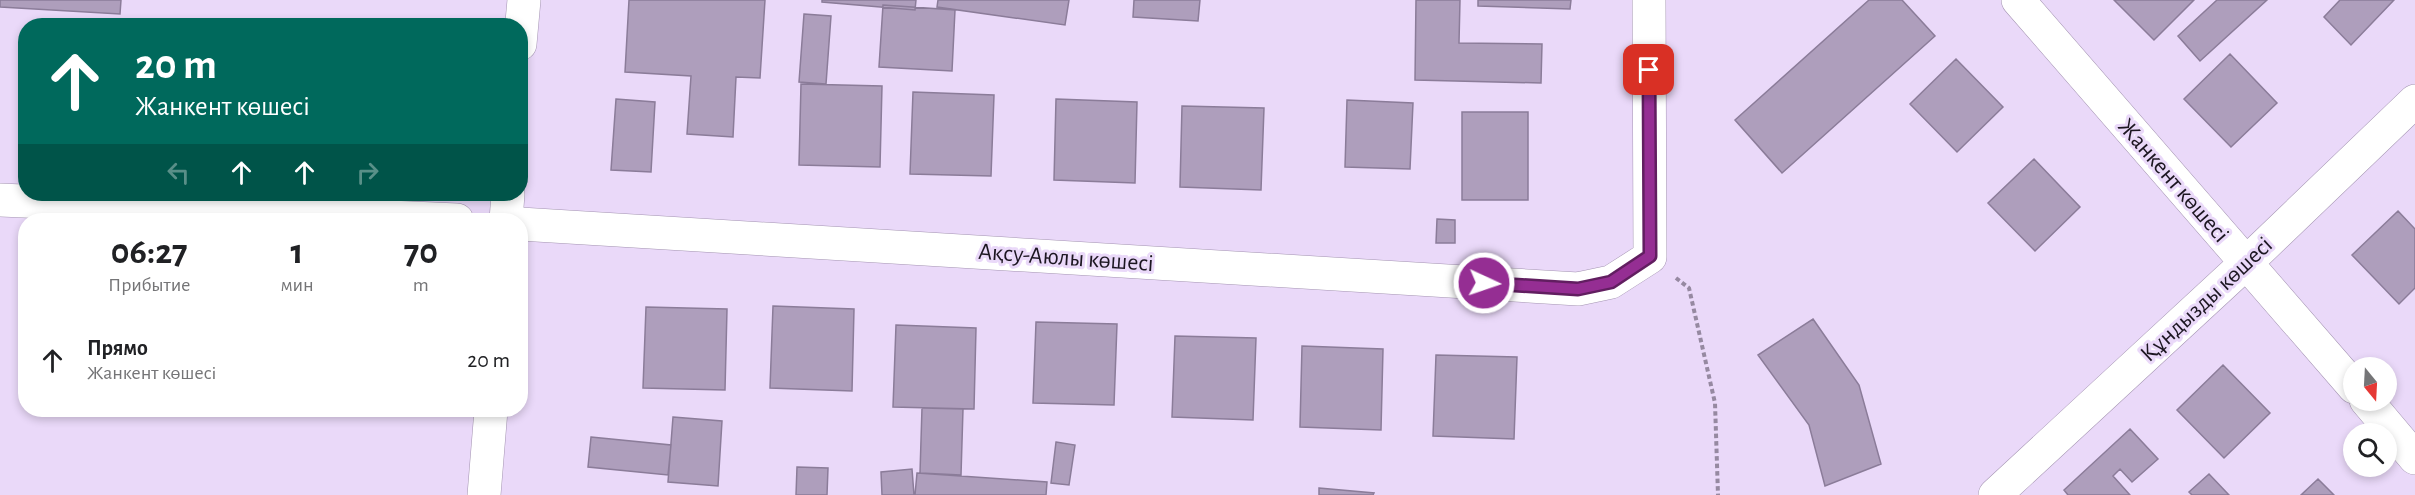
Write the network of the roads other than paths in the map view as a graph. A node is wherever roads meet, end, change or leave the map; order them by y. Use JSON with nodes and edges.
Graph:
{"nodes":[{"id":1,"x":524,"y":0,"type":"edge"},
{"id":2,"x":1649,"y":0,"type":"edge"},
{"id":3,"x":2018,"y":0,"type":"edge"},
{"id":4,"x":522,"y":18,"type":"edge"},
{"id":5,"x":2415,"y":100,"type":"edge"},
{"id":6,"x":0,"y":200,"type":"edge"},
{"id":7,"x":18,"y":201,"type":"edge"},
{"id":8,"x":23,"y":201,"type":"edge"},
{"id":9,"x":297,"y":213,"type":"edge"},
{"id":10,"x":528,"y":224,"type":"edge"},
{"id":11,"x":2246,"y":263,"type":"junction"},
{"id":12,"x":2343,"y":374,"type":"edge"},
{"id":13,"x":2375,"y":411,"type":"edge"},
{"id":14,"x":490,"y":417,"type":"edge"},
{"id":15,"x":2415,"y":458,"type":"edge"},
{"id":16,"x":484,"y":495,"type":"edge"},
{"id":17,"x":1995,"y":495,"type":"edge"}],
"edges":[{"from":1,"to":4,"type":"street"},
{"from":2,"to":10,"type":"street","name":"Ақсу-Аюлы көшесі"},
{"from":3,"to":11,"type":"street","name":"Жанкент көшесі"},
{"from":5,"to":11,"type":"street","name":"Құндызды көшесі"},
{"from":6,"to":7,"type":"street"},
{"from":8,"to":9,"type":"street"},
{"from":11,"to":12,"type":"street","name":"Жанкент көшесі"},
{"from":11,"to":17,"type":"street","name":"Құндызды көшесі"},
{"from":13,"to":15,"type":"street"},
{"from":14,"to":16,"type":"street"}]}
